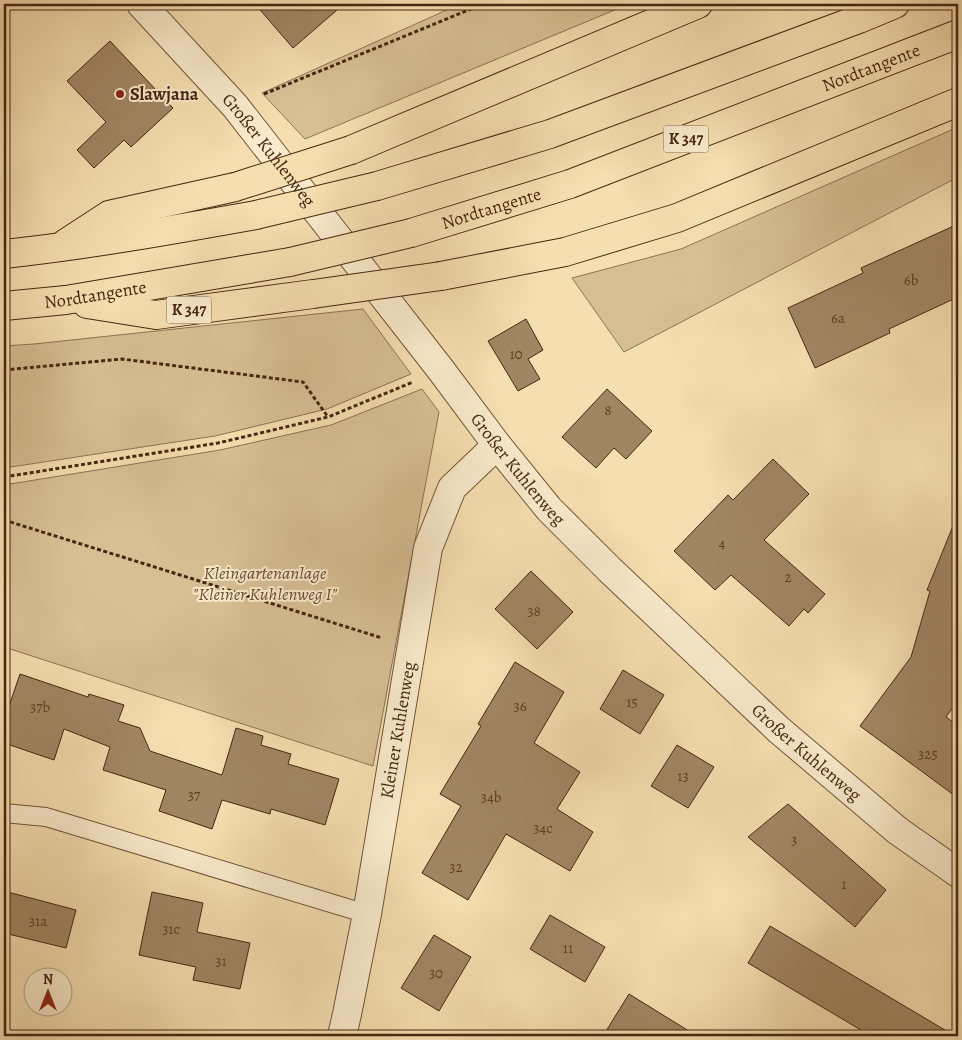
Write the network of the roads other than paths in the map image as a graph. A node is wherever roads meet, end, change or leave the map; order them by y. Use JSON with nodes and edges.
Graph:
{"nodes":[{"id":1,"x":698,"y":4,"type":"edge"},
{"id":2,"x":895,"y":4,"type":"edge"},
{"id":3,"x":148,"y":6,"type":"edge"},
{"id":4,"x":958,"y":34,"type":"edge"},
{"id":5,"x":958,"y":102,"type":"edge"},
{"id":6,"x":58,"y":248,"type":"junction"},
{"id":7,"x":4,"y":254,"type":"edge"},
{"id":8,"x":66,"y":300,"type":"junction"},
{"id":9,"x":4,"y":306,"type":"edge"},
{"id":10,"x":496,"y":445,"type":"junction"},
{"id":11,"x":4,"y":813,"type":"edge"},
{"id":12,"x":958,"y":873,"type":"edge"},
{"id":13,"x":366,"y":914,"type":"junction"},
{"id":14,"x":342,"y":1036,"type":"edge"}],
"edges":[{"from":1,"to":6,"type":"highway","bridge":true},
{"from":2,"to":6,"type":"highway","bridge":true},
{"from":3,"to":10,"type":"street","name":"Großer Kuhlenweg"},
{"from":4,"to":8,"type":"highway","name":"Nordtangente","number":"K 347","bridge":true},
{"from":5,"to":8,"type":"highway","number":"K 347","bridge":true},
{"from":6,"to":7,"type":"highway"},
{"from":8,"to":9,"type":"highway","name":"Nordtangente","number":"K 347"},
{"from":10,"to":12,"type":"street","name":"Großer Kuhlenweg"},
{"from":10,"to":13,"type":"street","name":"Kleiner Kuhlenweg"},
{"from":11,"to":13,"type":"lane"},
{"from":13,"to":14,"type":"street","name":"Kleiner Kuhlenweg"}]}
